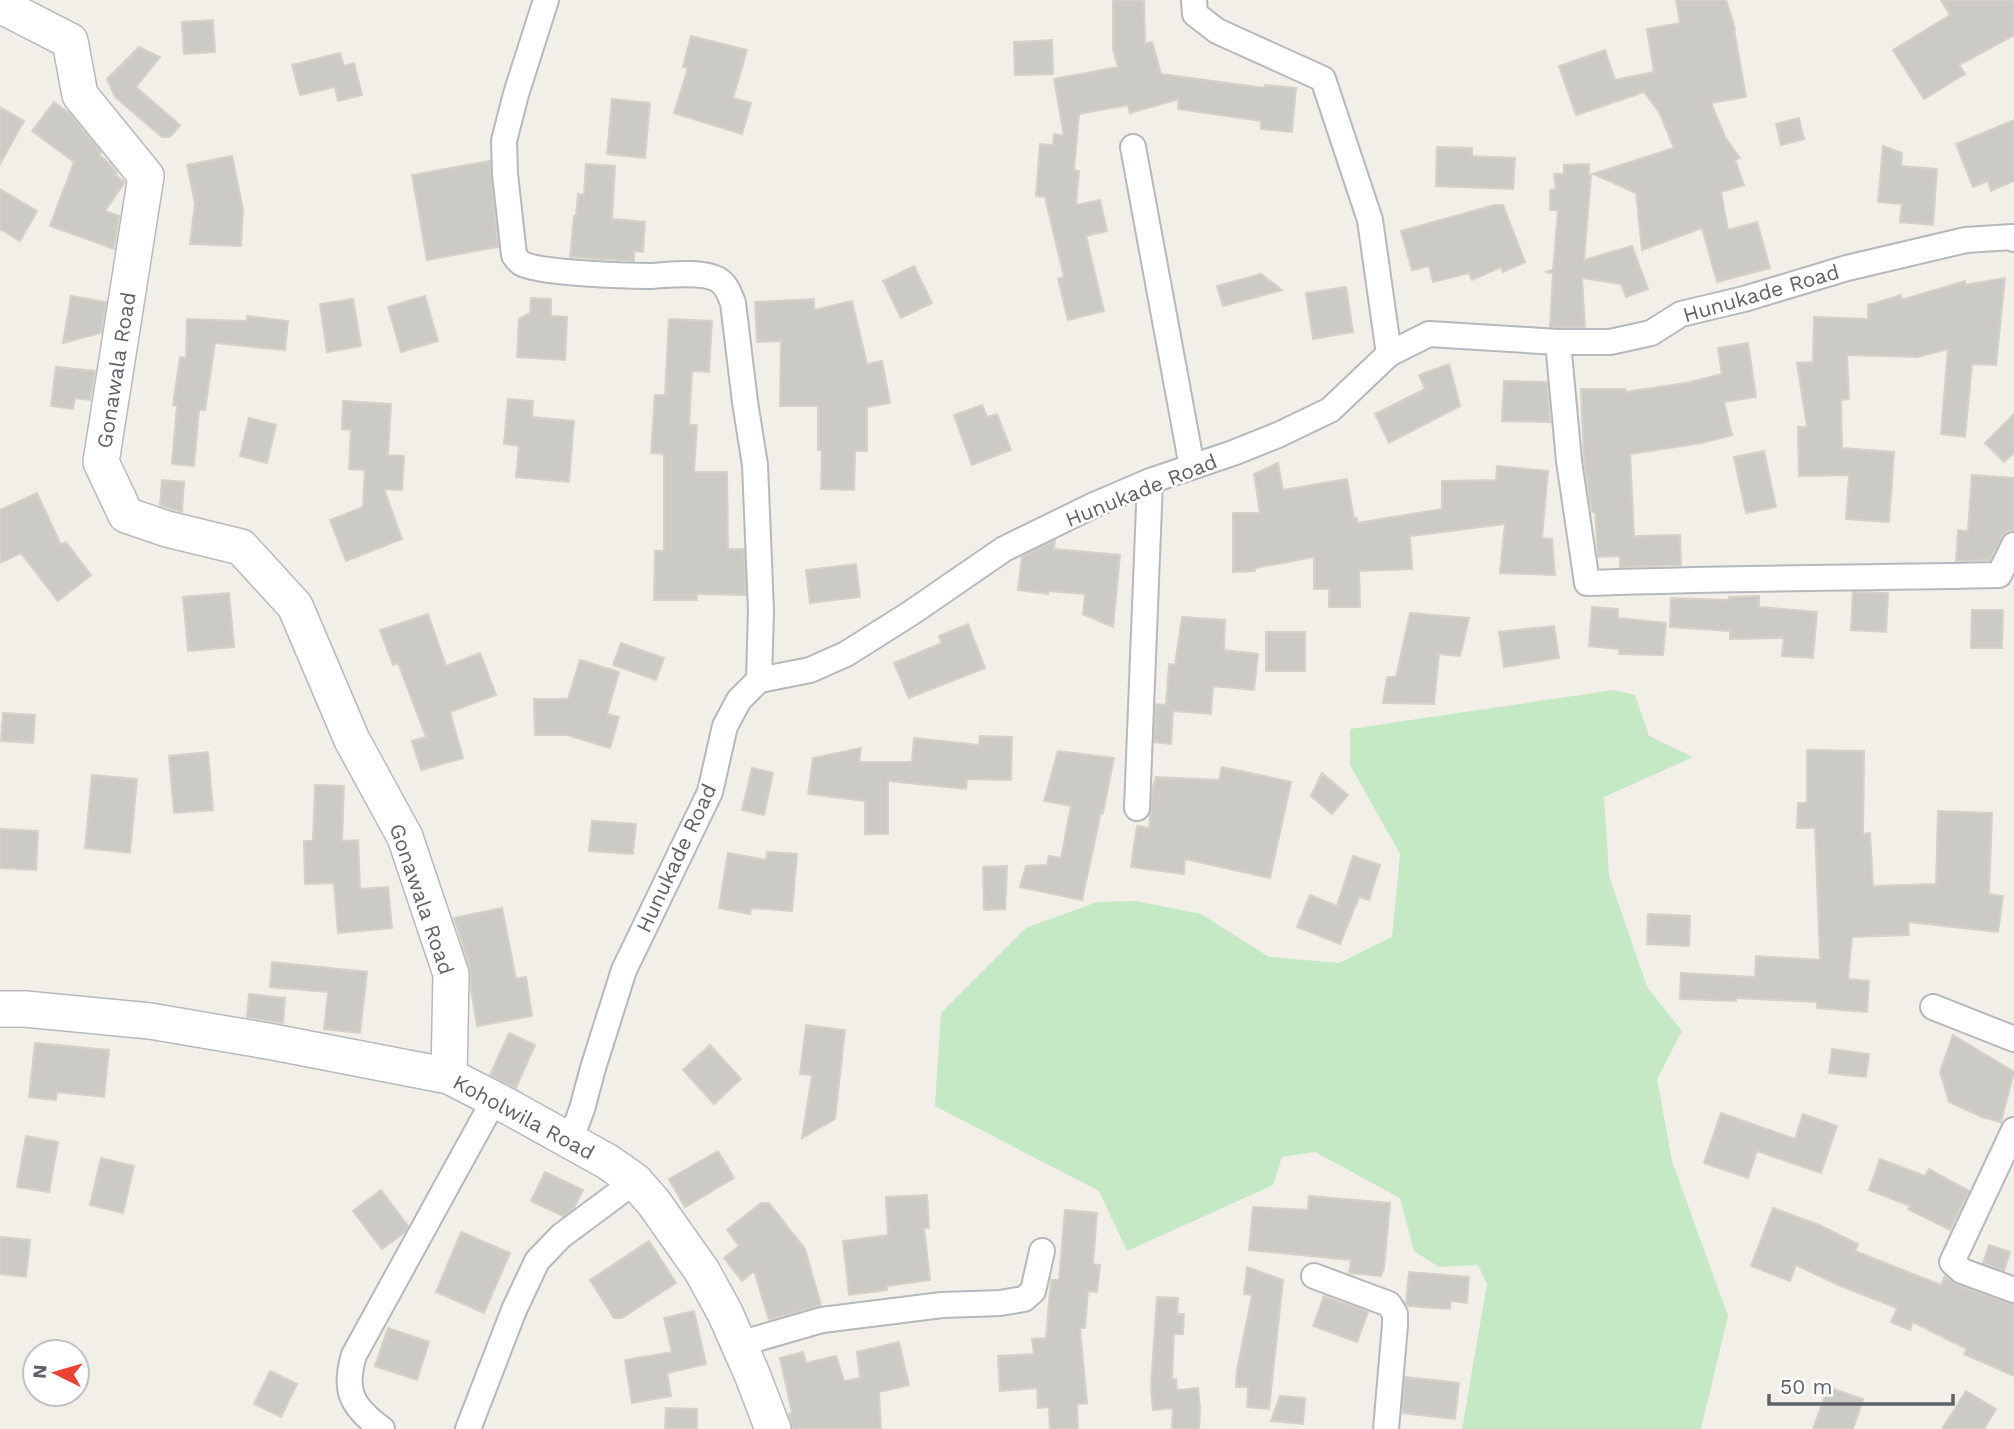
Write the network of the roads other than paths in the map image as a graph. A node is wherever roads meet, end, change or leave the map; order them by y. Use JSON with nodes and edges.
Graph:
{"nodes":[{"id":1,"x":546,"y":0,"type":"edge"},
{"id":2,"x":1194,"y":0,"type":"edge"},
{"id":3,"x":0,"y":5,"type":"edge"},
{"id":4,"x":1133,"y":147,"type":"dead end"},
{"id":5,"x":2014,"y":239,"type":"edge"},
{"id":6,"x":1558,"y":342,"type":"junction"},
{"id":7,"x":1389,"y":354,"type":"junction"},
{"id":8,"x":1192,"y":467,"type":"junction"},
{"id":9,"x":1150,"y":481,"type":"junction"},
{"id":10,"x":2014,"y":545,"type":"edge"},
{"id":11,"x":759,"y":680,"type":"junction"},
{"id":12,"x":1137,"y":808,"type":"dead end"},
{"id":13,"x":1933,"y":1007,"type":"dead end"},
{"id":14,"x":0,"y":1009,"type":"edge"},
{"id":15,"x":2014,"y":1039,"type":"edge"},
{"id":16,"x":449,"y":1076,"type":"junction"},
{"id":17,"x":494,"y":1100,"type":"junction"},
{"id":18,"x":2014,"y":1130,"type":"edge"},
{"id":19,"x":570,"y":1141,"type":"junction"},
{"id":20,"x":635,"y":1181,"type":"junction"},
{"id":21,"x":1042,"y":1251,"type":"dead end"},
{"id":22,"x":1314,"y":1276,"type":"dead end"},
{"id":23,"x":2014,"y":1290,"type":"edge"},
{"id":24,"x":739,"y":1344,"type":"junction"},
{"id":25,"x":382,"y":1429,"type":"edge"},
{"id":26,"x":468,"y":1429,"type":"edge"},
{"id":27,"x":773,"y":1429,"type":"edge"},
{"id":28,"x":1386,"y":1429,"type":"edge"}],
"edges":[{"from":1,"to":11,"type":"street"},
{"from":2,"to":7,"type":"street"},
{"from":3,"to":16,"type":"street","name":"Gonawala Road"},
{"from":4,"to":8,"type":"street"},
{"from":5,"to":6,"type":"street","name":"Hunukade Road"},
{"from":6,"to":7,"type":"street","name":"Hunukade Road"},
{"from":6,"to":10,"type":"street"},
{"from":7,"to":8,"type":"street","name":"Hunukade Road"},
{"from":8,"to":9,"type":"street","name":"Hunukade Road"},
{"from":9,"to":11,"type":"street","name":"Hunukade Road"},
{"from":9,"to":12,"type":"street"},
{"from":11,"to":19,"type":"street","name":"Hunukade Road"},
{"from":13,"to":15,"type":"street"},
{"from":14,"to":16,"type":"street","name":"Koholwila Road"},
{"from":16,"to":17,"type":"street","name":"Koholwila Road"},
{"from":17,"to":19,"type":"street","name":"Koholwila Road"},
{"from":17,"to":25,"type":"street"},
{"from":18,"to":23,"type":"street"},
{"from":19,"to":20,"type":"street","name":"Koholwila Road"},
{"from":20,"to":24,"type":"street","name":"Koholwila Road"},
{"from":20,"to":26,"type":"street"},
{"from":21,"to":24,"type":"street"},
{"from":22,"to":28,"type":"street"},
{"from":24,"to":27,"type":"street","name":"Koholwila Road"}]}
